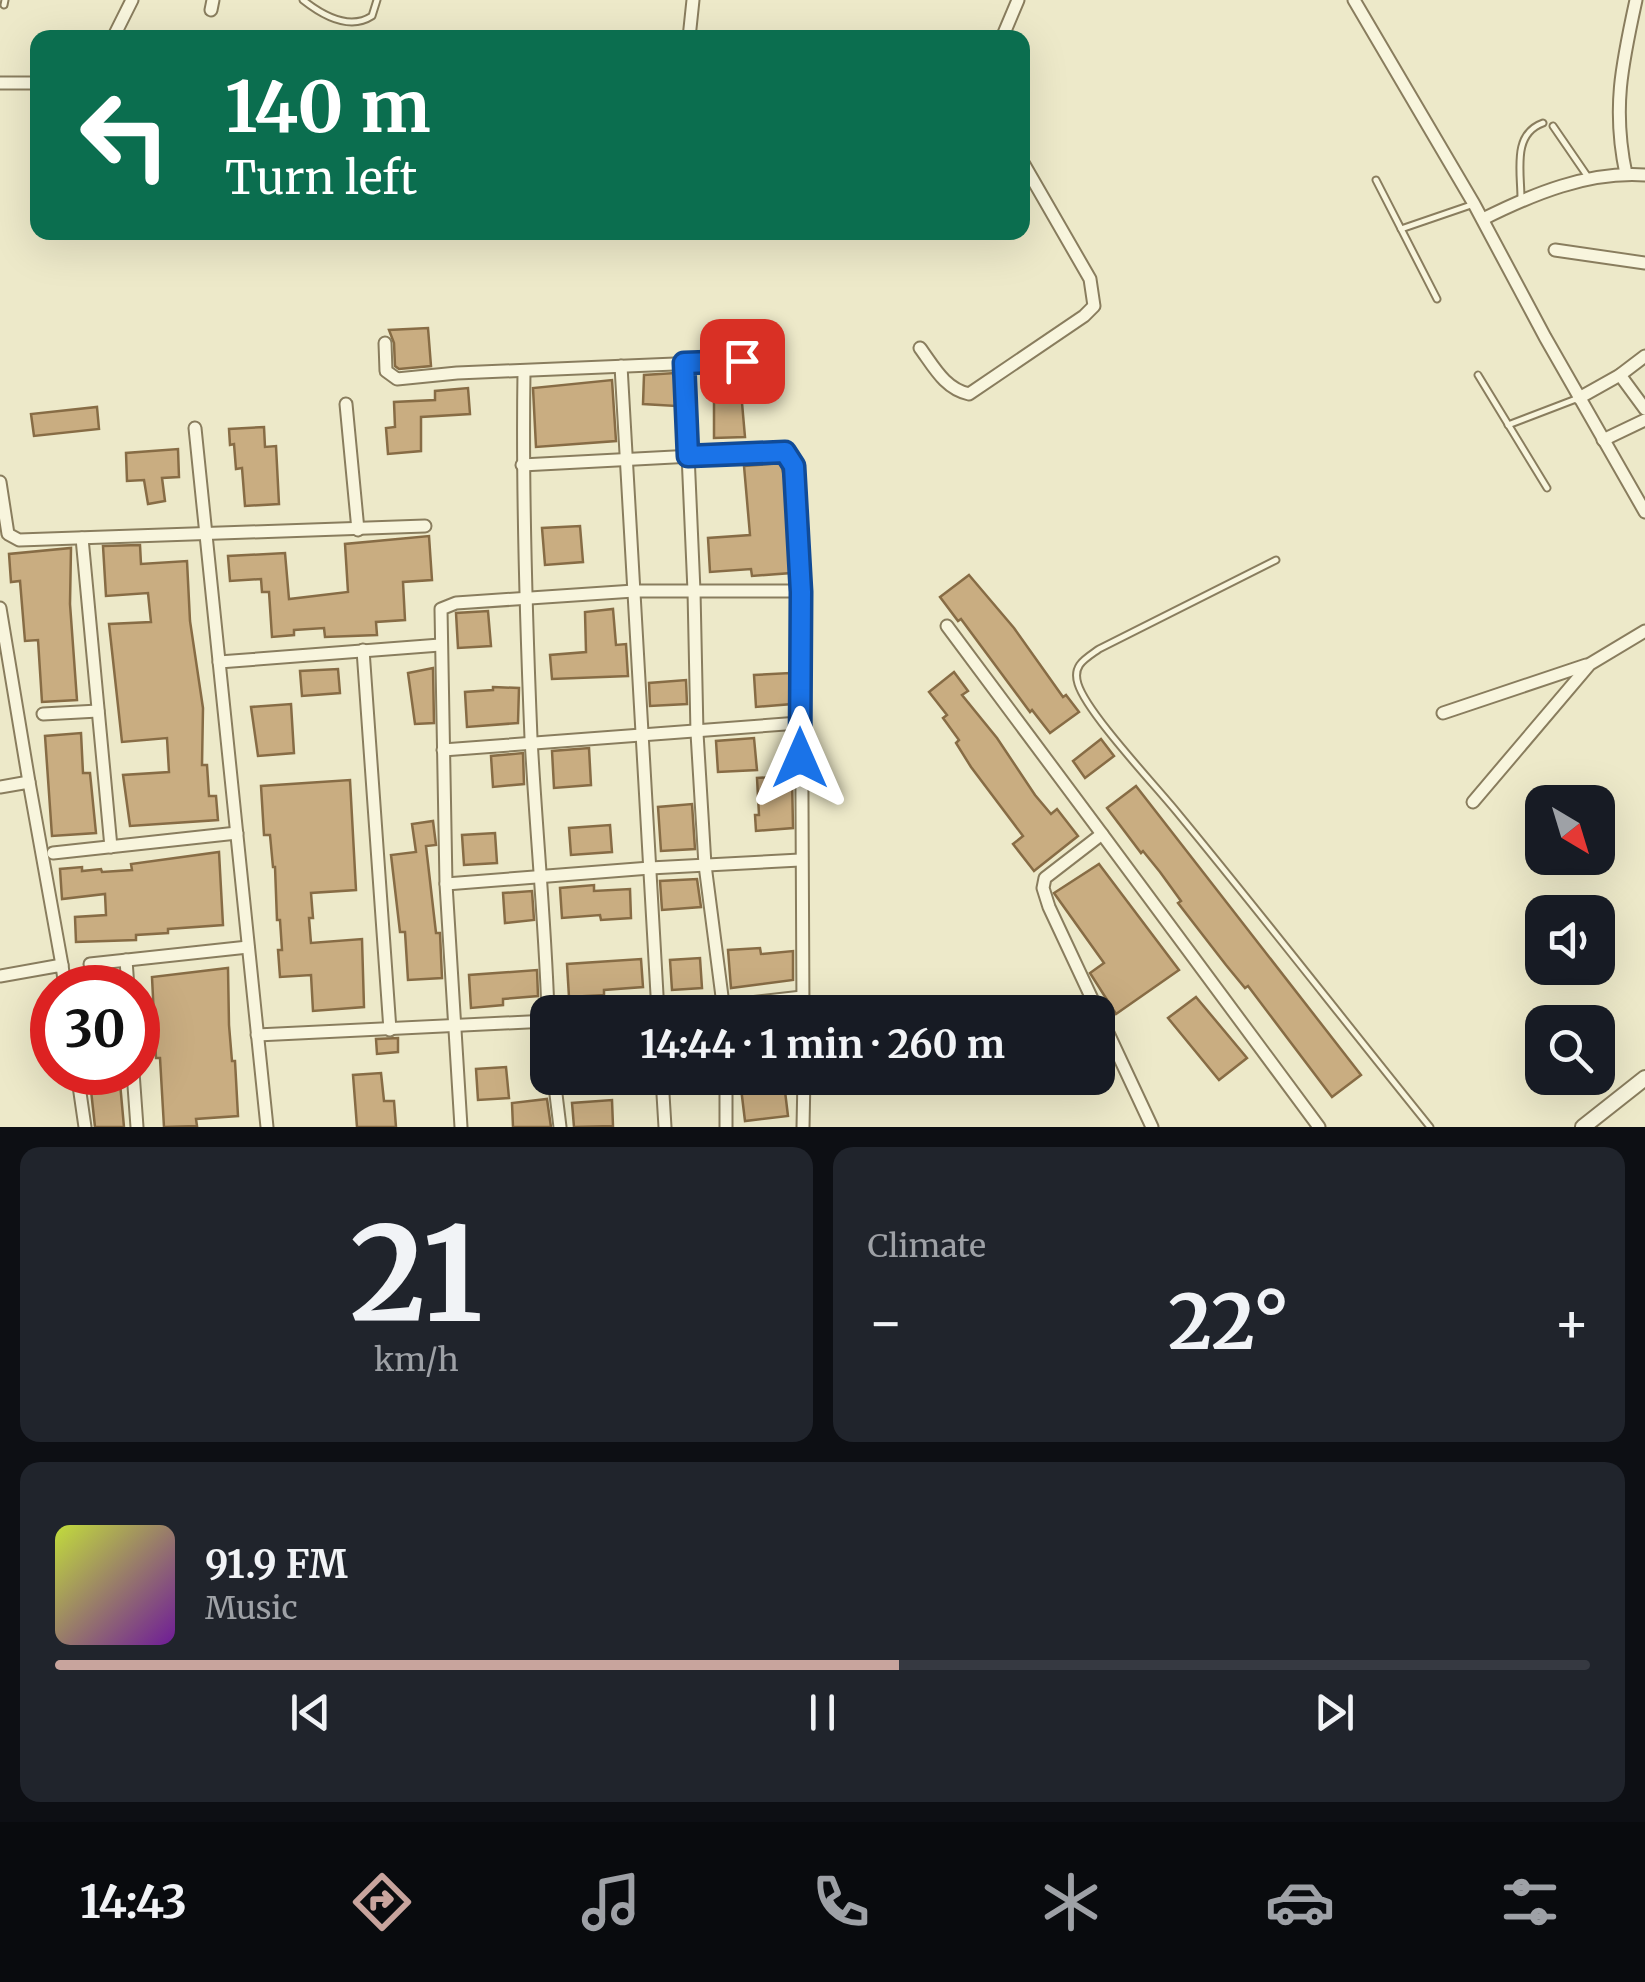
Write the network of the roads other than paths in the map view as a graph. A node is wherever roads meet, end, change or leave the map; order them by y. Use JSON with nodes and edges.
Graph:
{"nodes":[{"id":1,"x":132,"y":0,"type":"edge"},
{"id":2,"x":303,"y":0,"type":"edge"},
{"id":3,"x":378,"y":0,"type":"edge"},
{"id":4,"x":693,"y":0,"type":"edge"},
{"id":5,"x":1018,"y":0,"type":"edge"},
{"id":6,"x":1354,"y":0,"type":"edge"},
{"id":7,"x":1636,"y":0,"type":"edge"},
{"id":8,"x":117,"y":30,"type":"edge"},
{"id":9,"x":690,"y":30,"type":"edge"},
{"id":10,"x":1005,"y":30,"type":"edge"},
{"id":11,"x":0,"y":83,"type":"edge"},
{"id":12,"x":30,"y":84,"type":"edge"},
{"id":13,"x":1544,"y":124,"type":"dead end"},
{"id":14,"x":1553,"y":126,"type":"dead end"},
{"id":15,"x":1626,"y":174,"type":"junction"},
{"id":16,"x":1030,"y":175,"type":"edge"},
{"id":17,"x":1645,"y":175,"type":"edge"},
{"id":18,"x":1590,"y":179,"type":"junction"},
{"id":19,"x":1376,"y":180,"type":"dead end"},
{"id":20,"x":1521,"y":201,"type":"junction"},
{"id":21,"x":1474,"y":204,"type":"junction"},
{"id":22,"x":1483,"y":218,"type":"junction"},
{"id":23,"x":1402,"y":229,"type":"junction"},
{"id":24,"x":1554,"y":250,"type":"dead end"},
{"id":25,"x":1645,"y":263,"type":"edge"},
{"id":26,"x":1437,"y":299,"type":"dead end"},
{"id":27,"x":385,"y":343,"type":"dead end"},
{"id":28,"x":920,"y":348,"type":"dead end"},
{"id":29,"x":1645,"y":356,"type":"edge"},
{"id":30,"x":771,"y":360,"type":"dead end"},
{"id":31,"x":684,"y":363,"type":"junction"},
{"id":32,"x":621,"y":366,"type":"junction"},
{"id":33,"x":524,"y":372,"type":"junction"},
{"id":34,"x":1478,"y":375,"type":"dead end"},
{"id":35,"x":1620,"y":375,"type":"junction"},
{"id":36,"x":1579,"y":398,"type":"junction"},
{"id":37,"x":346,"y":404,"type":"dead end"},
{"id":38,"x":1645,"y":409,"type":"edge"},
{"id":39,"x":1645,"y":420,"type":"edge"},
{"id":40,"x":1508,"y":425,"type":"junction"},
{"id":41,"x":196,"y":428,"type":"dead end"},
{"id":42,"x":1604,"y":440,"type":"junction"},
{"id":43,"x":688,"y":456,"type":"junction"},
{"id":44,"x":626,"y":461,"type":"junction"},
{"id":45,"x":522,"y":466,"type":"junction"},
{"id":46,"x":0,"y":482,"type":"edge"},
{"id":47,"x":1547,"y":488,"type":"dead end"},
{"id":48,"x":1645,"y":512,"type":"edge"},
{"id":49,"x":426,"y":526,"type":"dead end"},
{"id":50,"x":358,"y":530,"type":"junction"},
{"id":51,"x":206,"y":534,"type":"junction"},
{"id":52,"x":82,"y":538,"type":"junction"},
{"id":53,"x":1276,"y":560,"type":"dead end"},
{"id":54,"x":634,"y":591,"type":"junction"},
{"id":55,"x":694,"y":592,"type":"junction"},
{"id":56,"x":801,"y":592,"type":"junction"},
{"id":57,"x":527,"y":600,"type":"junction"},
{"id":58,"x":0,"y":608,"type":"edge"},
{"id":59,"x":947,"y":626,"type":"dead end"},
{"id":60,"x":1645,"y":631,"type":"edge"},
{"id":61,"x":440,"y":645,"type":"junction"},
{"id":62,"x":363,"y":650,"type":"junction"},
{"id":63,"x":220,"y":662,"type":"junction"},
{"id":64,"x":1590,"y":664,"type":"junction"},
{"id":65,"x":98,"y":711,"type":"junction"},
{"id":66,"x":43,"y":714,"type":"dead end"},
{"id":67,"x":1443,"y":714,"type":"dead end"},
{"id":68,"x":800,"y":723,"type":"junction"},
{"id":69,"x":696,"y":733,"type":"junction"},
{"id":70,"x":642,"y":735,"type":"junction"},
{"id":71,"x":532,"y":742,"type":"junction"},
{"id":72,"x":444,"y":750,"type":"junction"},
{"id":73,"x":29,"y":782,"type":"junction"},
{"id":74,"x":0,"y":787,"type":"edge"},
{"id":75,"x":1474,"y":802,"type":"dead end"},
{"id":76,"x":237,"y":833,"type":"junction"},
{"id":77,"x":1102,"y":834,"type":"junction"},
{"id":78,"x":111,"y":847,"type":"junction"},
{"id":79,"x":52,"y":854,"type":"dead end"},
{"id":80,"x":800,"y":860,"type":"junction"},
{"id":81,"x":705,"y":865,"type":"junction"},
{"id":82,"x":650,"y":868,"type":"junction"},
{"id":83,"x":543,"y":878,"type":"junction"},
{"id":84,"x":446,"y":884,"type":"junction"},
{"id":85,"x":248,"y":947,"type":"junction"},
{"id":86,"x":126,"y":960,"type":"junction"},
{"id":87,"x":90,"y":964,"type":"dead end"},
{"id":88,"x":62,"y":965,"type":"edge"},
{"id":89,"x":126,"y":965,"type":"edge"},
{"id":90,"x":30,"y":971,"type":"edge"},
{"id":91,"x":0,"y":976,"type":"edge"},
{"id":92,"x":547,"y":995,"type":"edge"},
{"id":93,"x":657,"y":995,"type":"edge"},
{"id":94,"x":722,"y":995,"type":"edge"},
{"id":95,"x":802,"y":995,"type":"edge"},
{"id":96,"x":530,"y":1022,"type":"edge"},
{"id":97,"x":456,"y":1026,"type":"junction"},
{"id":98,"x":390,"y":1030,"type":"junction"},
{"id":99,"x":258,"y":1035,"type":"junction"},
{"id":100,"x":1645,"y":1078,"type":"edge"},
{"id":101,"x":81,"y":1095,"type":"edge"},
{"id":102,"x":135,"y":1095,"type":"edge"},
{"id":103,"x":556,"y":1095,"type":"edge"},
{"id":104,"x":663,"y":1095,"type":"edge"},
{"id":105,"x":726,"y":1095,"type":"edge"},
{"id":106,"x":803,"y":1095,"type":"edge"},
{"id":107,"x":86,"y":1127,"type":"edge"},
{"id":108,"x":137,"y":1127,"type":"edge"},
{"id":109,"x":267,"y":1127,"type":"edge"},
{"id":110,"x":461,"y":1127,"type":"edge"},
{"id":111,"x":560,"y":1127,"type":"edge"},
{"id":112,"x":665,"y":1127,"type":"edge"},
{"id":113,"x":726,"y":1127,"type":"edge"},
{"id":114,"x":802,"y":1127,"type":"edge"},
{"id":115,"x":1152,"y":1127,"type":"edge"},
{"id":116,"x":1319,"y":1127,"type":"edge"},
{"id":117,"x":1430,"y":1127,"type":"edge"},
{"id":118,"x":1583,"y":1127,"type":"edge"}],
"edges":[{"from":1,"to":8,"type":"street"},
{"from":2,"to":3,"type":"lane"},
{"from":4,"to":9,"type":"street"},
{"from":5,"to":10,"type":"street"},
{"from":6,"to":21,"type":"street"},
{"from":7,"to":15,"type":"street"},
{"from":11,"to":12,"type":"street"},
{"from":13,"to":20,"type":"lane"},
{"from":14,"to":18,"type":"lane"},
{"from":15,"to":17,"type":"street"},
{"from":15,"to":18,"type":"street"},
{"from":16,"to":28,"type":"street"},
{"from":18,"to":20,"type":"street"},
{"from":19,"to":23,"type":"lane"},
{"from":20,"to":22,"type":"street"},
{"from":21,"to":22,"type":"street"},
{"from":21,"to":23,"type":"lane"},
{"from":22,"to":36,"type":"street"},
{"from":23,"to":26,"type":"lane"},
{"from":24,"to":25,"type":"street"},
{"from":27,"to":33,"type":"street"},
{"from":29,"to":35,"type":"street"},
{"from":30,"to":31,"type":"street"},
{"from":31,"to":32,"type":"street"},
{"from":31,"to":43,"type":"street"},
{"from":32,"to":33,"type":"street"},
{"from":32,"to":44,"type":"street"},
{"from":33,"to":45,"type":"street"},
{"from":34,"to":40,"type":"lane"},
{"from":35,"to":36,"type":"street"},
{"from":35,"to":38,"type":"street"},
{"from":36,"to":40,"type":"lane"},
{"from":36,"to":42,"type":"street"},
{"from":37,"to":50,"type":"street"},
{"from":39,"to":42,"type":"street"},
{"from":40,"to":47,"type":"lane"},
{"from":41,"to":51,"type":"street"},
{"from":42,"to":48,"type":"street"},
{"from":43,"to":44,"type":"street"},
{"from":43,"to":55,"type":"street"},
{"from":43,"to":56,"type":"street"},
{"from":44,"to":45,"type":"street"},
{"from":44,"to":54,"type":"street"},
{"from":45,"to":57,"type":"street"},
{"from":46,"to":52,"type":"street"},
{"from":49,"to":50,"type":"street"},
{"from":50,"to":51,"type":"street"},
{"from":51,"to":52,"type":"street"},
{"from":51,"to":63,"type":"street"},
{"from":52,"to":65,"type":"street"},
{"from":53,"to":117,"type":"lane"},
{"from":54,"to":55,"type":"street"},
{"from":54,"to":57,"type":"street"},
{"from":54,"to":70,"type":"street"},
{"from":55,"to":56,"type":"street"},
{"from":55,"to":69,"type":"street"},
{"from":56,"to":68,"type":"street"},
{"from":57,"to":61,"type":"street"},
{"from":57,"to":71,"type":"street"},
{"from":58,"to":73,"type":"street"},
{"from":59,"to":77,"type":"street"},
{"from":60,"to":64,"type":"street"},
{"from":61,"to":62,"type":"street"},
{"from":61,"to":72,"type":"street"},
{"from":62,"to":63,"type":"street"},
{"from":62,"to":98,"type":"street"},
{"from":63,"to":76,"type":"street"},
{"from":64,"to":67,"type":"street"},
{"from":64,"to":75,"type":"street"},
{"from":65,"to":66,"type":"street"},
{"from":65,"to":78,"type":"street"},
{"from":68,"to":69,"type":"street"},
{"from":68,"to":80,"type":"street"},
{"from":69,"to":70,"type":"street"},
{"from":69,"to":81,"type":"street"},
{"from":70,"to":71,"type":"street"},
{"from":70,"to":82,"type":"street"},
{"from":71,"to":72,"type":"street"},
{"from":71,"to":83,"type":"street"},
{"from":72,"to":84,"type":"street"},
{"from":73,"to":74,"type":"street"},
{"from":73,"to":88,"type":"street"},
{"from":76,"to":78,"type":"street"},
{"from":76,"to":85,"type":"street"},
{"from":77,"to":115,"type":"street"},
{"from":77,"to":116,"type":"street"},
{"from":78,"to":79,"type":"street"},
{"from":80,"to":81,"type":"street"},
{"from":80,"to":95,"type":"street"},
{"from":81,"to":82,"type":"street"},
{"from":81,"to":94,"type":"street"},
{"from":82,"to":83,"type":"street"},
{"from":82,"to":93,"type":"street"},
{"from":83,"to":84,"type":"street"},
{"from":83,"to":92,"type":"street"},
{"from":84,"to":97,"type":"street"},
{"from":85,"to":86,"type":"street"},
{"from":85,"to":99,"type":"street"},
{"from":86,"to":87,"type":"street"},
{"from":86,"to":89,"type":"street"},
{"from":90,"to":91,"type":"street"},
{"from":96,"to":97,"type":"street"},
{"from":97,"to":98,"type":"street"},
{"from":97,"to":110,"type":"street"},
{"from":98,"to":99,"type":"street"},
{"from":99,"to":109,"type":"street"},
{"from":100,"to":118,"type":"street"},
{"from":101,"to":107,"type":"street"},
{"from":102,"to":108,"type":"street"},
{"from":103,"to":111,"type":"street"},
{"from":104,"to":112,"type":"street"},
{"from":105,"to":113,"type":"street"},
{"from":106,"to":114,"type":"street"}]}
